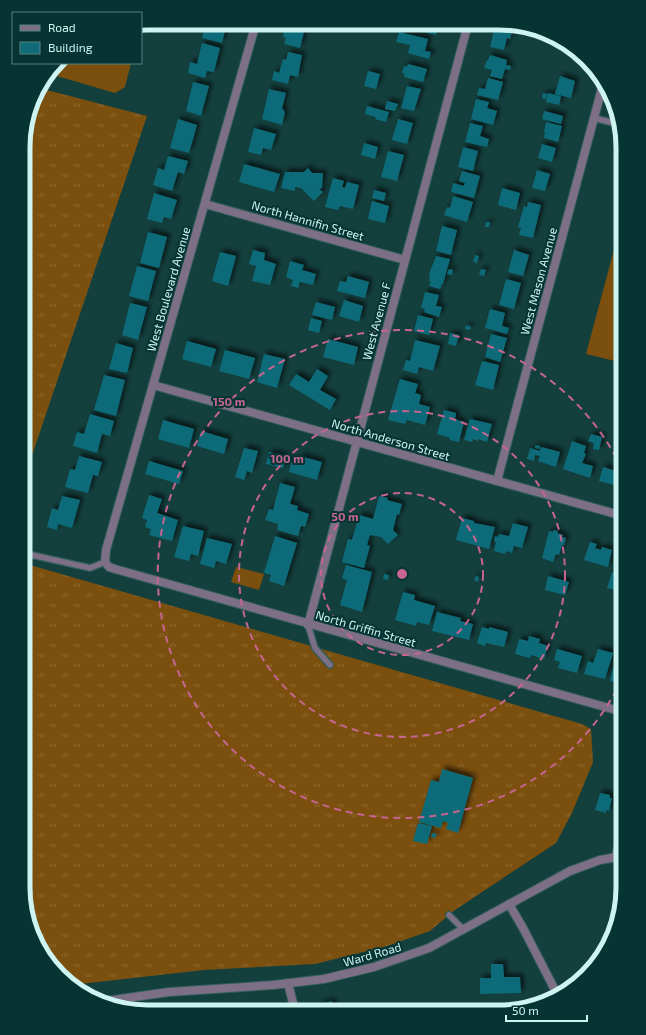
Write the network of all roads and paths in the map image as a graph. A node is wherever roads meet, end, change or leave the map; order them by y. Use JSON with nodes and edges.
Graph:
{"nodes":[{"id":1,"x":254,"y":30,"type":"edge"},
{"id":2,"x":466,"y":30,"type":"edge"},
{"id":3,"x":601,"y":91,"type":"edge"},
{"id":4,"x":594,"y":118,"type":"junction"},
{"id":5,"x":614,"y":123,"type":"edge"},
{"id":6,"x":205,"y":204,"type":"junction"},
{"id":7,"x":405,"y":260,"type":"junction"},
{"id":8,"x":153,"y":385,"type":"junction"},
{"id":9,"x":356,"y":442,"type":"junction"},
{"id":10,"x":497,"y":481,"type":"junction"},
{"id":11,"x":616,"y":514,"type":"edge"},
{"id":12,"x":30,"y":554,"type":"edge"},
{"id":13,"x":105,"y":562,"type":"junction"},
{"id":14,"x":308,"y":625,"type":"junction"},
{"id":15,"x":330,"y":665,"type":"dead end"},
{"id":16,"x":616,"y":710,"type":"edge"},
{"id":17,"x":616,"y":857,"type":"edge"},
{"id":18,"x":509,"y":904,"type":"junction"},
{"id":19,"x":449,"y":915,"type":"dead end"},
{"id":20,"x":464,"y":930,"type":"junction"},
{"id":21,"x":288,"y":984,"type":"junction"},
{"id":22,"x":555,"y":990,"type":"edge"},
{"id":23,"x":114,"y":1000,"type":"edge"},
{"id":24,"x":293,"y":1005,"type":"edge"}],
"edges":[{"from":1,"to":6,"type":"street","name":"West Boulevard Avenue"},
{"from":2,"to":7,"type":"street","name":"West Avenue F"},
{"from":3,"to":4,"type":"street","name":"West Mason Avenue"},
{"from":4,"to":5,"type":"lane"},
{"from":4,"to":10,"type":"street","name":"West Mason Avenue"},
{"from":6,"to":7,"type":"street","name":"North Hannifin Street"},
{"from":6,"to":8,"type":"street","name":"West Boulevard Avenue"},
{"from":7,"to":9,"type":"street","name":"West Avenue F"},
{"from":8,"to":9,"type":"street","name":"North Anderson Street"},
{"from":8,"to":13,"type":"street","name":"West Boulevard Avenue"},
{"from":9,"to":10,"type":"street","name":"North Anderson Street"},
{"from":9,"to":14,"type":"street","name":"West Avenue F"},
{"from":10,"to":11,"type":"street","name":"North Anderson Street"},
{"from":12,"to":13,"type":"lane"},
{"from":13,"to":14,"type":"street","name":"North Griffin Street"},
{"from":14,"to":15,"type":"lane"},
{"from":14,"to":16,"type":"street","name":"North Griffin Street"},
{"from":17,"to":18,"type":"street","name":"Ward Road"},
{"from":18,"to":20,"type":"street","name":"Ward Road"},
{"from":18,"to":22,"type":"street"},
{"from":19,"to":20,"type":"lane"},
{"from":20,"to":21,"type":"street","name":"Ward Road"},
{"from":21,"to":23,"type":"street","name":"Ward Road"},
{"from":21,"to":24,"type":"street"}]}
